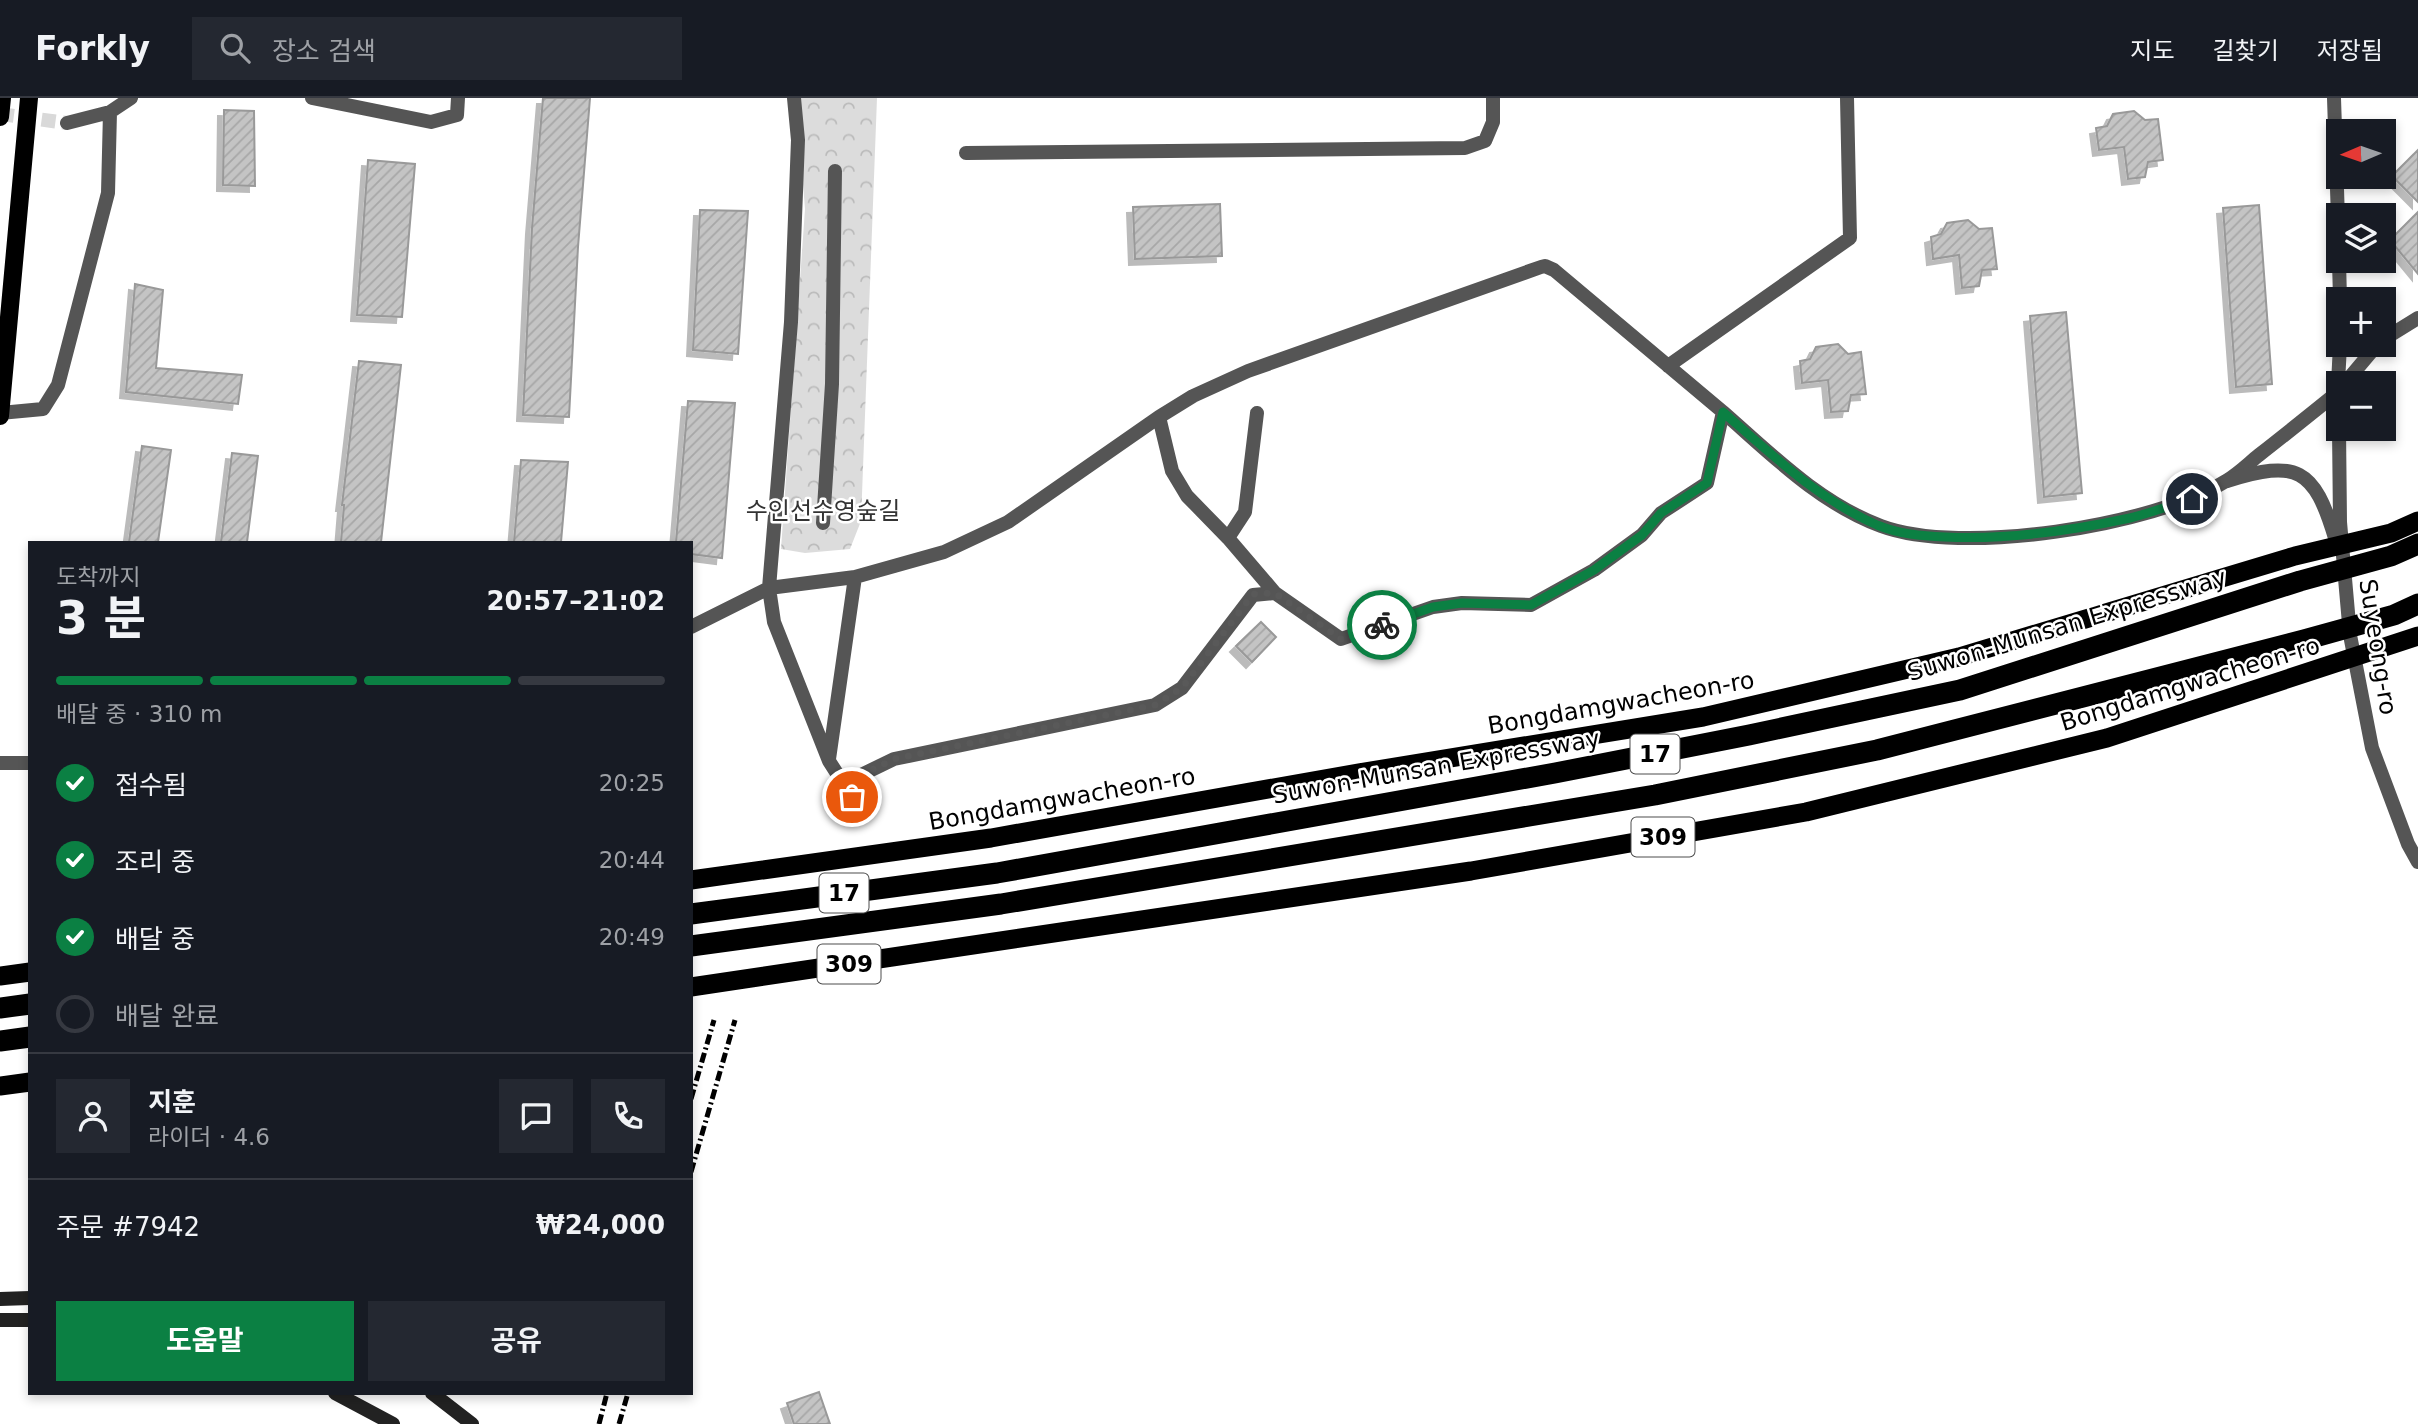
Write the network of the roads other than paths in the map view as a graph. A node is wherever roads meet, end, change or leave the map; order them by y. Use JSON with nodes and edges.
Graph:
{"nodes":[{"id":1,"x":2,"y":98,"type":"edge"},
{"id":2,"x":29,"y":98,"type":"edge"},
{"id":3,"x":131,"y":98,"type":"edge"},
{"id":4,"x":312,"y":98,"type":"edge"},
{"id":5,"x":458,"y":98,"type":"edge"},
{"id":6,"x":794,"y":98,"type":"edge"},
{"id":7,"x":1493,"y":98,"type":"edge"},
{"id":8,"x":1847,"y":98,"type":"edge"},
{"id":9,"x":2334,"y":98,"type":"edge"},
{"id":10,"x":110,"y":112,"type":"junction"},
{"id":11,"x":0,"y":117,"type":"edge"},
{"id":12,"x":67,"y":124,"type":"tunnel mouth"},
{"id":13,"x":966,"y":153,"type":"dead end"},
{"id":14,"x":835,"y":170,"type":"dead end"},
{"id":15,"x":2337,"y":203,"type":"edge"},
{"id":16,"x":2418,"y":318,"type":"edge"},
{"id":17,"x":2396,"y":332,"type":"edge"},
{"id":18,"x":2367,"y":357,"type":"edge"},
{"id":19,"x":1668,"y":366,"type":"junction"},
{"id":20,"x":2355,"y":371,"type":"edge"},
{"id":21,"x":2326,"y":402,"type":"edge"},
{"id":22,"x":1723,"y":412,"type":"junction"},
{"id":23,"x":1257,"y":413,"type":"dead end"},
{"id":24,"x":0,"y":414,"type":"edge"},
{"id":25,"x":1158,"y":417,"type":"junction"},
{"id":26,"x":2339,"y":441,"type":"edge"},
{"id":27,"x":2227,"y":481,"type":"junction"},
{"id":28,"x":2418,"y":521,"type":"edge"},
{"id":29,"x":822,"y":523,"type":"dead end"},
{"id":30,"x":1228,"y":538,"type":"junction"},
{"id":31,"x":2418,"y":544,"type":"edge"},
{"id":32,"x":2343,"y":564,"type":"junction"},
{"id":33,"x":855,"y":577,"type":"junction"},
{"id":34,"x":769,"y":588,"type":"junction"},
{"id":35,"x":1275,"y":593,"type":"junction"},
{"id":36,"x":2418,"y":604,"type":"edge"},
{"id":37,"x":693,"y":626,"type":"edge"},
{"id":38,"x":2418,"y":636,"type":"edge"},
{"id":39,"x":829,"y":761,"type":"junction"},
{"id":40,"x":0,"y":763,"type":"edge"},
{"id":41,"x":28,"y":763,"type":"edge"},
{"id":42,"x":2418,"y":862,"type":"edge"},
{"id":43,"x":693,"y":880,"type":"edge"},
{"id":44,"x":693,"y":914,"type":"edge"},
{"id":45,"x":693,"y":946,"type":"edge"},
{"id":46,"x":28,"y":972,"type":"edge"},
{"id":47,"x":0,"y":976,"type":"edge"},
{"id":48,"x":693,"y":987,"type":"edge"},
{"id":49,"x":28,"y":1004,"type":"edge"},
{"id":50,"x":0,"y":1009,"type":"edge"},
{"id":51,"x":28,"y":1037,"type":"edge"},
{"id":52,"x":0,"y":1041,"type":"edge"},
{"id":53,"x":28,"y":1082,"type":"edge"},
{"id":54,"x":0,"y":1086,"type":"edge"},
{"id":55,"x":28,"y":1298,"type":"edge"},
{"id":56,"x":0,"y":1299,"type":"edge"},
{"id":57,"x":0,"y":1320,"type":"edge"},
{"id":58,"x":28,"y":1320,"type":"edge"},
{"id":59,"x":339,"y":1395,"type":"edge"},
{"id":60,"x":435,"y":1395,"type":"edge"},
{"id":61,"x":393,"y":1424,"type":"edge"},
{"id":62,"x":472,"y":1424,"type":"edge"}],
"edges":[{"from":1,"to":11,"type":"main road"},
{"from":2,"to":24,"type":"main road"},
{"from":3,"to":10,"type":"street"},
{"from":4,"to":5,"type":"street"},
{"from":6,"to":34,"type":"street"},
{"from":7,"to":13,"type":"street"},
{"from":8,"to":19,"type":"street"},
{"from":9,"to":15,"type":"street"},
{"from":10,"to":12,"type":"street"},
{"from":10,"to":24,"type":"street"},
{"from":14,"to":29,"type":"street"},
{"from":16,"to":17,"type":"street"},
{"from":18,"to":20,"type":"street"},
{"from":19,"to":22,"type":"street"},
{"from":19,"to":25,"type":"street"},
{"from":21,"to":27,"type":"street"},
{"from":22,"to":27,"type":"street"},
{"from":22,"to":35,"type":"street"},
{"from":23,"to":30,"type":"street"},
{"from":25,"to":30,"type":"street"},
{"from":25,"to":33,"type":"street"},
{"from":26,"to":32,"type":"street","name":"Suyeong-ro"},
{"from":27,"to":32,"type":"street"},
{"from":28,"to":43,"type":"highway","name":"Bongdamgwacheon-ro"},
{"from":30,"to":35,"type":"street"},
{"from":31,"to":44,"type":"highway","name":"Suwon-Munsan Expressway","number":"17"},
{"from":32,"to":42,"type":"street","name":"Suyeong-ro"},
{"from":33,"to":34,"type":"street"},
{"from":33,"to":39,"type":"street"},
{"from":34,"to":37,"type":"street"},
{"from":34,"to":39,"type":"street"},
{"from":35,"to":39,"type":"street"},
{"from":36,"to":45,"type":"highway","number":"17"},
{"from":38,"to":48,"type":"highway","name":"Bongdamgwacheon-ro","number":"309"},
{"from":40,"to":41,"type":"street"},
{"from":46,"to":47,"type":"highway"},
{"from":49,"to":50,"type":"highway"},
{"from":51,"to":52,"type":"highway"},
{"from":53,"to":54,"type":"highway"},
{"from":55,"to":56,"type":"main road"},
{"from":57,"to":58,"type":"main road"},
{"from":59,"to":61,"type":"main road"},
{"from":60,"to":62,"type":"main road"}]}
